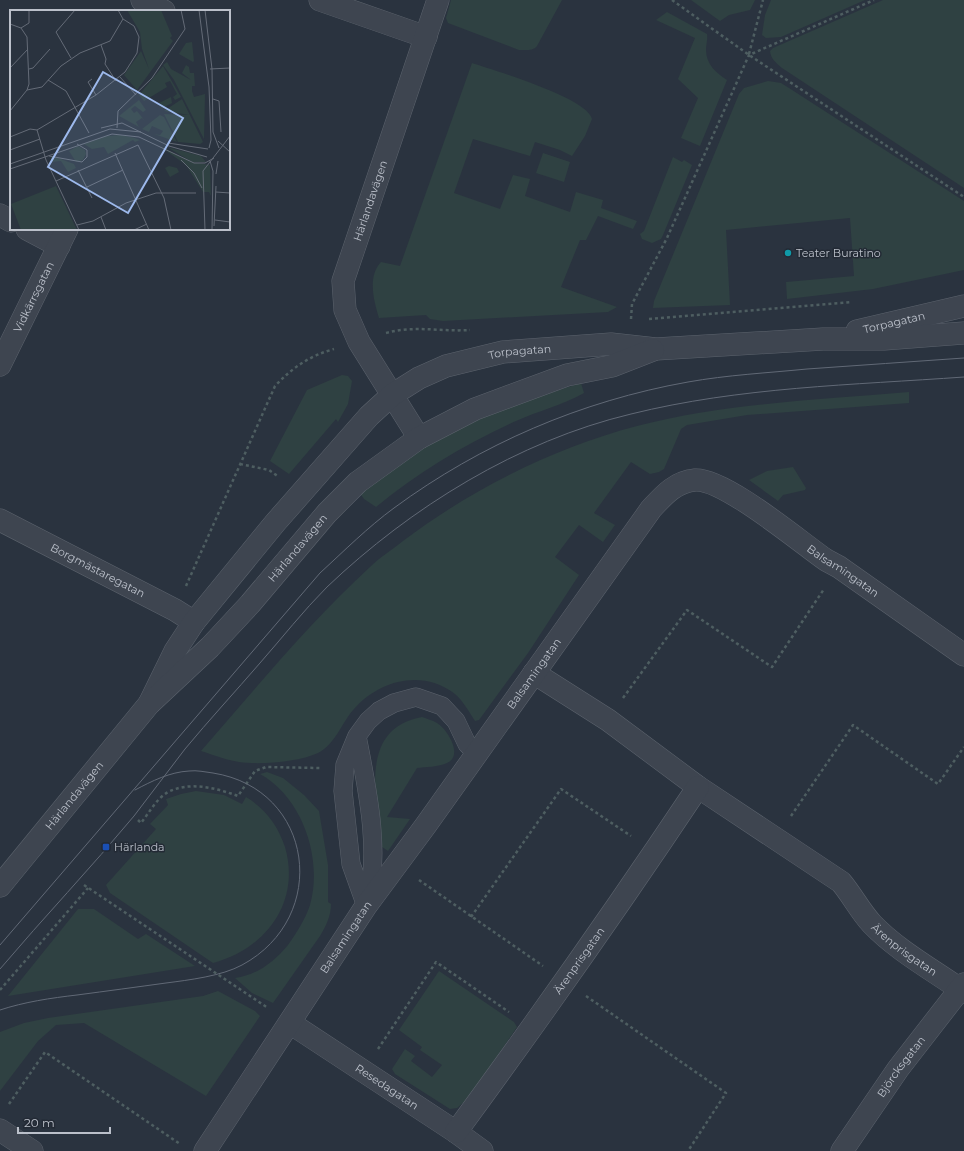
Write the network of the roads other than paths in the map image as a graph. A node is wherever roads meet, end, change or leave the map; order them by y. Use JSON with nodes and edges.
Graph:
{"nodes":[{"id":1,"x":142,"y":0,"type":"edge"},
{"id":2,"x":168,"y":0,"type":"edge"},
{"id":3,"x":320,"y":0,"type":"edge"},
{"id":4,"x":438,"y":0,"type":"edge"},
{"id":5,"x":162,"y":10,"type":"edge"},
{"id":6,"x":164,"y":10,"type":"edge"},
{"id":7,"x":426,"y":37,"type":"junction"},
{"id":8,"x":0,"y":215,"type":"edge"},
{"id":9,"x":10,"y":220,"type":"edge"},
{"id":10,"x":32,"y":230,"type":"edge"},
{"id":11,"x":63,"y":237,"type":"edge"},
{"id":12,"x":964,"y":306,"type":"edge"},
{"id":13,"x":964,"y":333,"type":"edge"},
{"id":14,"x":823,"y":339,"type":"junction"},
{"id":15,"x":656,"y":349,"type":"junction"},
{"id":16,"x":0,"y":365,"type":"edge"},
{"id":17,"x":392,"y":395,"type":"junction"},
{"id":18,"x":419,"y":438,"type":"junction"},
{"id":19,"x":0,"y":520,"type":"edge"},
{"id":20,"x":194,"y":622,"type":"junction"},
{"id":21,"x":964,"y":655,"type":"edge"},
{"id":22,"x":534,"y":673,"type":"junction"},
{"id":23,"x":149,"y":704,"type":"junction"},
{"id":24,"x":357,"y":736,"type":"junction"},
{"id":25,"x":477,"y":754,"type":"junction"},
{"id":26,"x":698,"y":788,"type":"junction"},
{"id":27,"x":0,"y":886,"type":"edge"},
{"id":28,"x":366,"y":906,"type":"junction"},
{"id":29,"x":963,"y":988,"type":"edge"},
{"id":30,"x":290,"y":1023,"type":"junction"},
{"id":31,"x":0,"y":1130,"type":"edge"},
{"id":32,"x":456,"y":1132,"type":"junction"},
{"id":33,"x":194,"y":1149,"type":"edge"},
{"id":34,"x":32,"y":1151,"type":"edge"},
{"id":35,"x":482,"y":1151,"type":"edge"},
{"id":36,"x":842,"y":1151,"type":"edge"}],
"edges":[{"from":1,"to":5,"type":"street"},
{"from":2,"to":6,"type":"street"},
{"from":3,"to":7,"type":"street"},
{"from":4,"to":7,"type":"street","name":"Härlandavägen"},
{"from":7,"to":17,"type":"street","name":"Härlandavägen"},
{"from":8,"to":9,"type":"street"},
{"from":10,"to":11,"type":"street"},
{"from":11,"to":16,"type":"street","name":"Vidkärrsgatan"},
{"from":12,"to":14,"type":"street","name":"Torpagatan"},
{"from":13,"to":14,"type":"street","name":"Torpagatan"},
{"from":14,"to":15,"type":"street","name":"Torpagatan"},
{"from":15,"to":17,"type":"street","name":"Torpagatan"},
{"from":15,"to":18,"type":"street","name":"Torpagatan"},
{"from":17,"to":18,"type":"street","name":"Härlandavägen"},
{"from":17,"to":20,"type":"street","name":"Härlandavägen"},
{"from":18,"to":23,"type":"street","name":"Härlandavägen"},
{"from":19,"to":20,"type":"street","name":"Borgmästaregatan"},
{"from":20,"to":23,"type":"street","name":"Härlandavägen"},
{"from":21,"to":22,"type":"street","name":"Balsamingatan"},
{"from":22,"to":25,"type":"street","name":"Balsamingatan"},
{"from":22,"to":26,"type":"street","name":"Ärenprisgatan"},
{"from":23,"to":27,"type":"street","name":"Härlandavägen"},
{"from":24,"to":25,"type":"lane"},
{"from":24,"to":28,"type":"lane"},
{"from":24,"to":28,"type":"lane"},
{"from":25,"to":28,"type":"street","name":"Balsamingatan"},
{"from":26,"to":29,"type":"street","name":"Ärenprisgatan"},
{"from":26,"to":32,"type":"street","name":"Ärenprisgatan"},
{"from":28,"to":30,"type":"street","name":"Balsamingatan"},
{"from":29,"to":36,"type":"street","name":"Björcksgatan"},
{"from":30,"to":32,"type":"street","name":"Resedagatan"},
{"from":30,"to":33,"type":"street","name":"Balsamingatan"},
{"from":31,"to":34,"type":"street"},
{"from":32,"to":35,"type":"street","name":"Resedagatan"}]}
